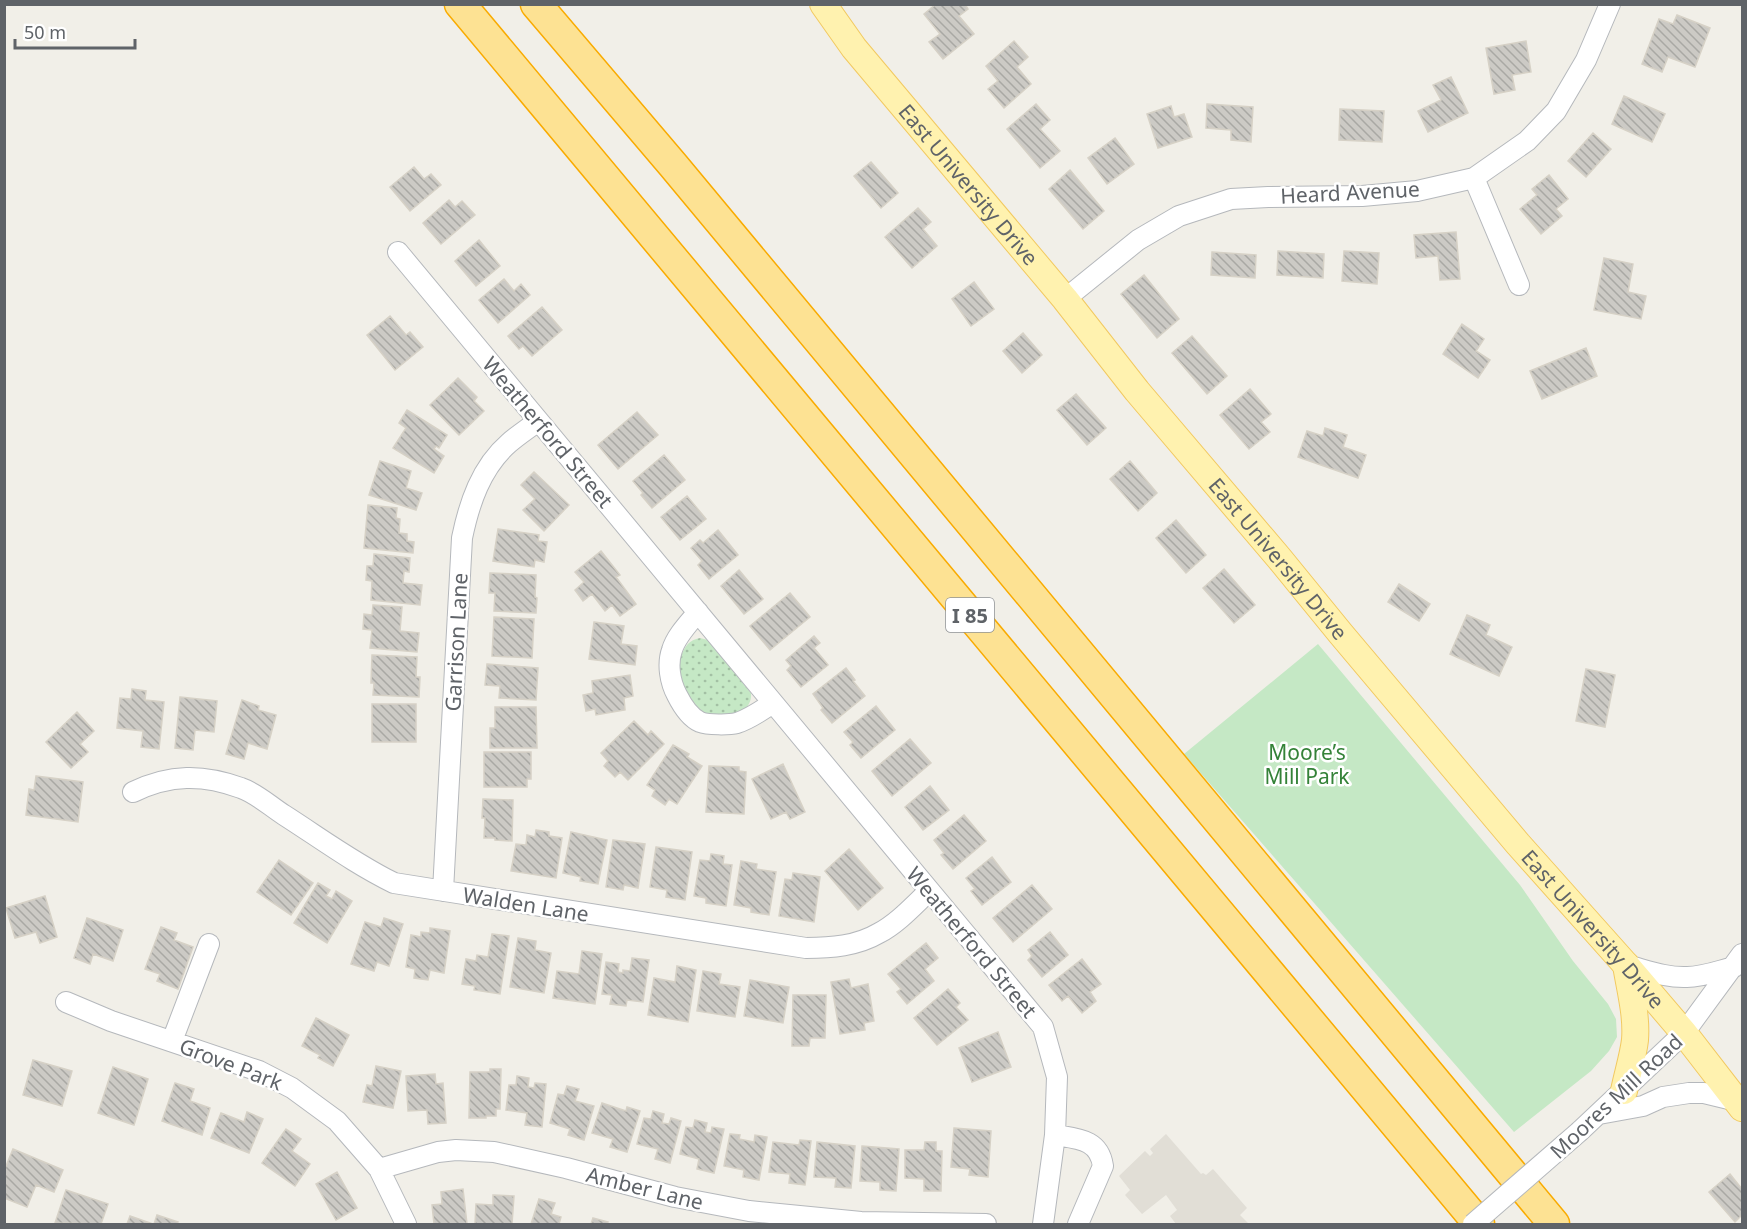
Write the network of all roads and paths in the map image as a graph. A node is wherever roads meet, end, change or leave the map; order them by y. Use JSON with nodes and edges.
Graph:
{"nodes":[{"id":1,"x":460,"y":4,"type":"edge"},
{"id":2,"x":536,"y":4,"type":"edge"},
{"id":3,"x":823,"y":4,"type":"edge"},
{"id":4,"x":1610,"y":4,"type":"edge"},
{"id":5,"x":1474,"y":178,"type":"junction"},
{"id":6,"x":398,"y":252,"type":"dead end"},
{"id":7,"x":1520,"y":285,"type":"dead end"},
{"id":8,"x":1065,"y":299,"type":"junction"},
{"id":9,"x":538,"y":421,"type":"junction"},
{"id":10,"x":698,"y":612,"type":"junction"},
{"id":11,"x":773,"y":703,"type":"junction"},
{"id":12,"x":134,"y":792,"type":"dead end"},
{"id":13,"x":443,"y":891,"type":"junction"},
{"id":14,"x":929,"y":891,"type":"junction"},
{"id":15,"x":209,"y":944,"type":"dead end"},
{"id":16,"x":1738,"y":960,"type":"edge"},
{"id":17,"x":1626,"y":965,"type":"junction"},
{"id":18,"x":66,"y":1002,"type":"dead end"},
{"id":19,"x":1684,"y":1033,"type":"junction"},
{"id":20,"x":172,"y":1041,"type":"junction"},
{"id":21,"x":1624,"y":1091,"type":"junction"},
{"id":22,"x":1740,"y":1104,"type":"edge"},
{"id":23,"x":1599,"y":1114,"type":"junction"},
{"id":24,"x":1055,"y":1135,"type":"junction"},
{"id":25,"x":379,"y":1169,"type":"junction"},
{"id":26,"x":406,"y":1224,"type":"edge"},
{"id":27,"x":986,"y":1224,"type":"edge"},
{"id":28,"x":1043,"y":1224,"type":"edge"},
{"id":29,"x":1078,"y":1224,"type":"edge"},
{"id":30,"x":1473,"y":1224,"type":"edge"},
{"id":31,"x":1479,"y":1224,"type":"edge"},
{"id":32,"x":1554,"y":1224,"type":"edge"}],
"edges":[{"from":1,"to":31,"type":"highway","number":"I 85"},
{"from":2,"to":32,"type":"highway","number":"I 85"},
{"from":3,"to":8,"type":"main road","name":"East University Drive"},
{"from":4,"to":5,"type":"street","name":"Heard Avenue"},
{"from":5,"to":7,"type":"street"},
{"from":5,"to":8,"type":"street","name":"Heard Avenue"},
{"from":6,"to":9,"type":"street","name":"Weatherford Street"},
{"from":8,"to":17,"type":"main road","name":"East University Drive"},
{"from":9,"to":10,"type":"street","name":"Weatherford Street"},
{"from":9,"to":13,"type":"street","name":"Garrison Lane"},
{"from":10,"to":11,"type":"street","name":"Weatherford Street"},
{"from":10,"to":11,"type":"street"},
{"from":11,"to":14,"type":"street","name":"Weatherford Street"},
{"from":12,"to":13,"type":"street","name":"Walden Lane"},
{"from":13,"to":14,"type":"street","name":"Walden Lane"},
{"from":14,"to":24,"type":"street","name":"Weatherford Street"},
{"from":15,"to":20,"type":"street"},
{"from":16,"to":17,"type":"street"},
{"from":16,"to":19,"type":"street","name":"Moores Mill Road"},
{"from":17,"to":19,"type":"main road","name":"East University Drive"},
{"from":17,"to":21,"type":"main road"},
{"from":18,"to":20,"type":"street","name":"Grove Park"},
{"from":19,"to":21,"type":"street","name":"Moores Mill Road"},
{"from":19,"to":22,"type":"main road","name":"East University Drive"},
{"from":20,"to":25,"type":"street","name":"Grove Park"},
{"from":21,"to":23,"type":"street","name":"Moores Mill Road"},
{"from":22,"to":23,"type":"street"},
{"from":23,"to":30,"type":"street","name":"Moores Mill Road","bridge":true},
{"from":24,"to":28,"type":"street","name":"Weatherford Street"},
{"from":24,"to":29,"type":"street"},
{"from":25,"to":26,"type":"street","name":"Grove Park"},
{"from":25,"to":27,"type":"street","name":"Amber Lane"}]}
